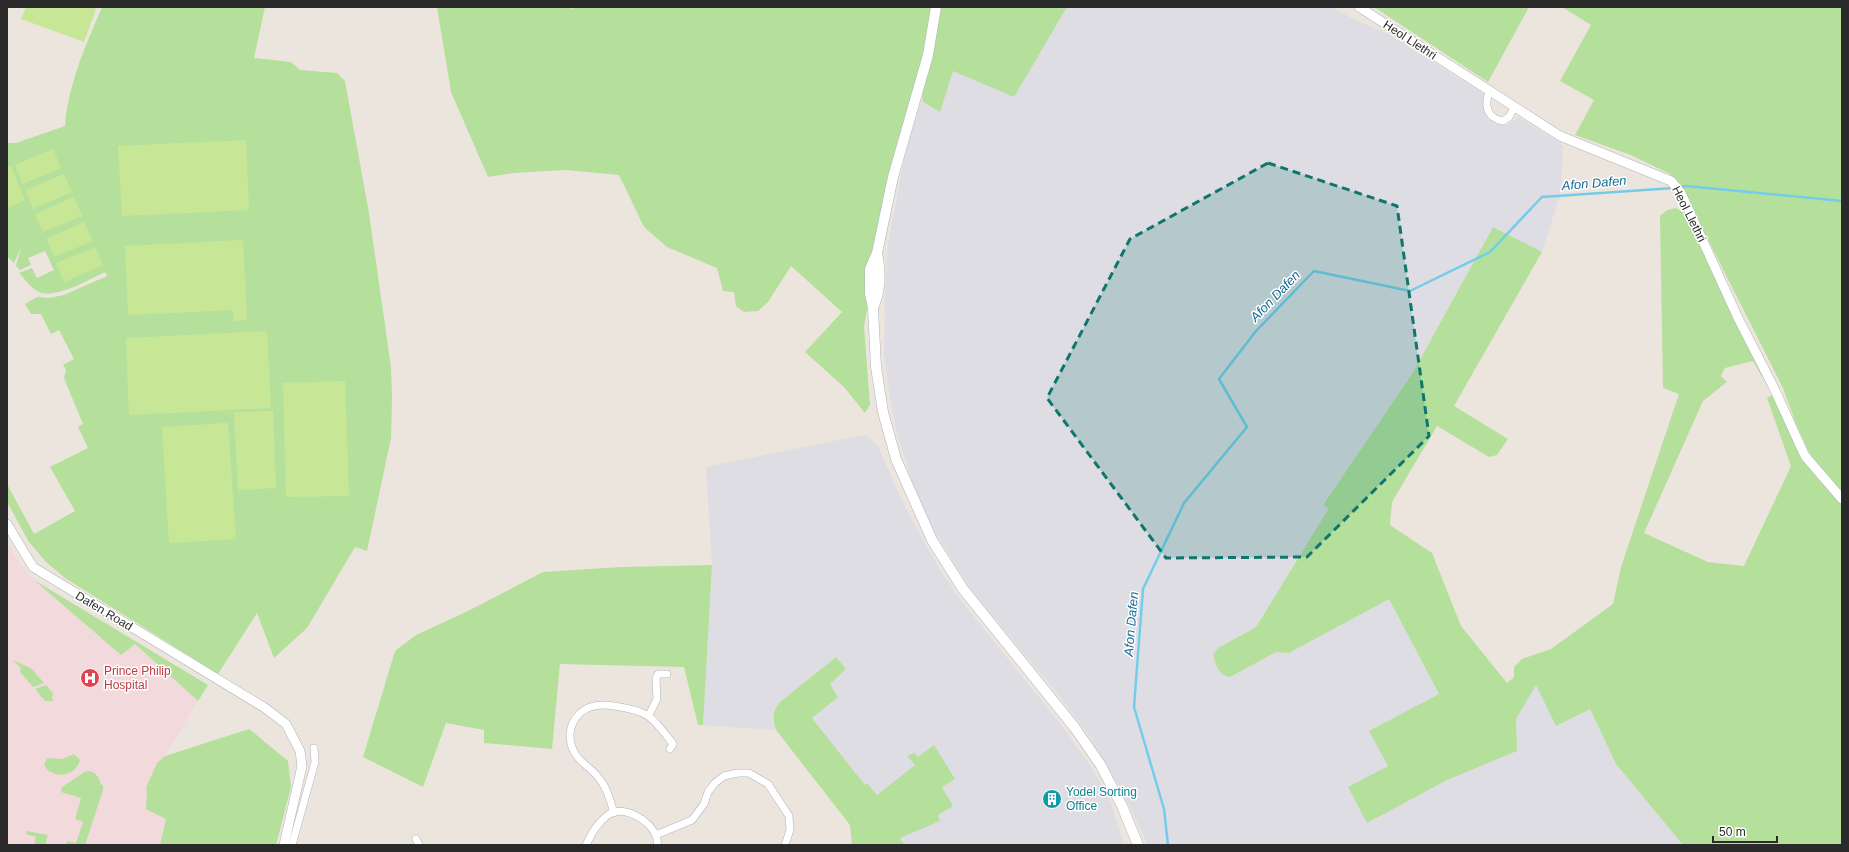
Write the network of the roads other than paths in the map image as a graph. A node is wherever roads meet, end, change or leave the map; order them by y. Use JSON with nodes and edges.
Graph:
{"nodes":[{"id":1,"x":936,"y":7,"type":"edge"},
{"id":2,"x":1359,"y":7,"type":"edge"},
{"id":3,"x":1489,"y":92,"type":"junction"},
{"id":4,"x":1514,"y":108,"type":"junction"},
{"id":5,"x":1842,"y":499,"type":"edge"},
{"id":6,"x":7,"y":524,"type":"edge"},
{"id":7,"x":667,"y":674,"type":"dead end"},
{"id":8,"x":648,"y":715,"type":"junction"},
{"id":9,"x":314,"y":748,"type":"dead end"},
{"id":10,"x":670,"y":748,"type":"dead end"},
{"id":11,"x":614,"y":813,"type":"junction"},
{"id":12,"x":656,"y":835,"type":"junction"},
{"id":13,"x":284,"y":845,"type":"edge"},
{"id":14,"x":292,"y":845,"type":"edge"},
{"id":15,"x":586,"y":845,"type":"edge"},
{"id":16,"x":658,"y":845,"type":"edge"},
{"id":17,"x":785,"y":845,"type":"edge"},
{"id":18,"x":1138,"y":845,"type":"edge"}],
"edges":[{"from":1,"to":18,"type":"main road"},
{"from":2,"to":3,"type":"street","name":"Heol Llethri"},
{"from":3,"to":4,"type":"street","name":"Heol Llethri"},
{"from":3,"to":4,"type":"street"},
{"from":4,"to":5,"type":"street","name":"Heol Llethri"},
{"from":6,"to":13,"type":"street","name":"Dafen Road"},
{"from":7,"to":8,"type":"street"},
{"from":8,"to":10,"type":"street"},
{"from":8,"to":11,"type":"street"},
{"from":9,"to":14,"type":"street"},
{"from":11,"to":12,"type":"street"},
{"from":11,"to":15,"type":"street"},
{"from":12,"to":16,"type":"street"},
{"from":12,"to":17,"type":"street"}]}
